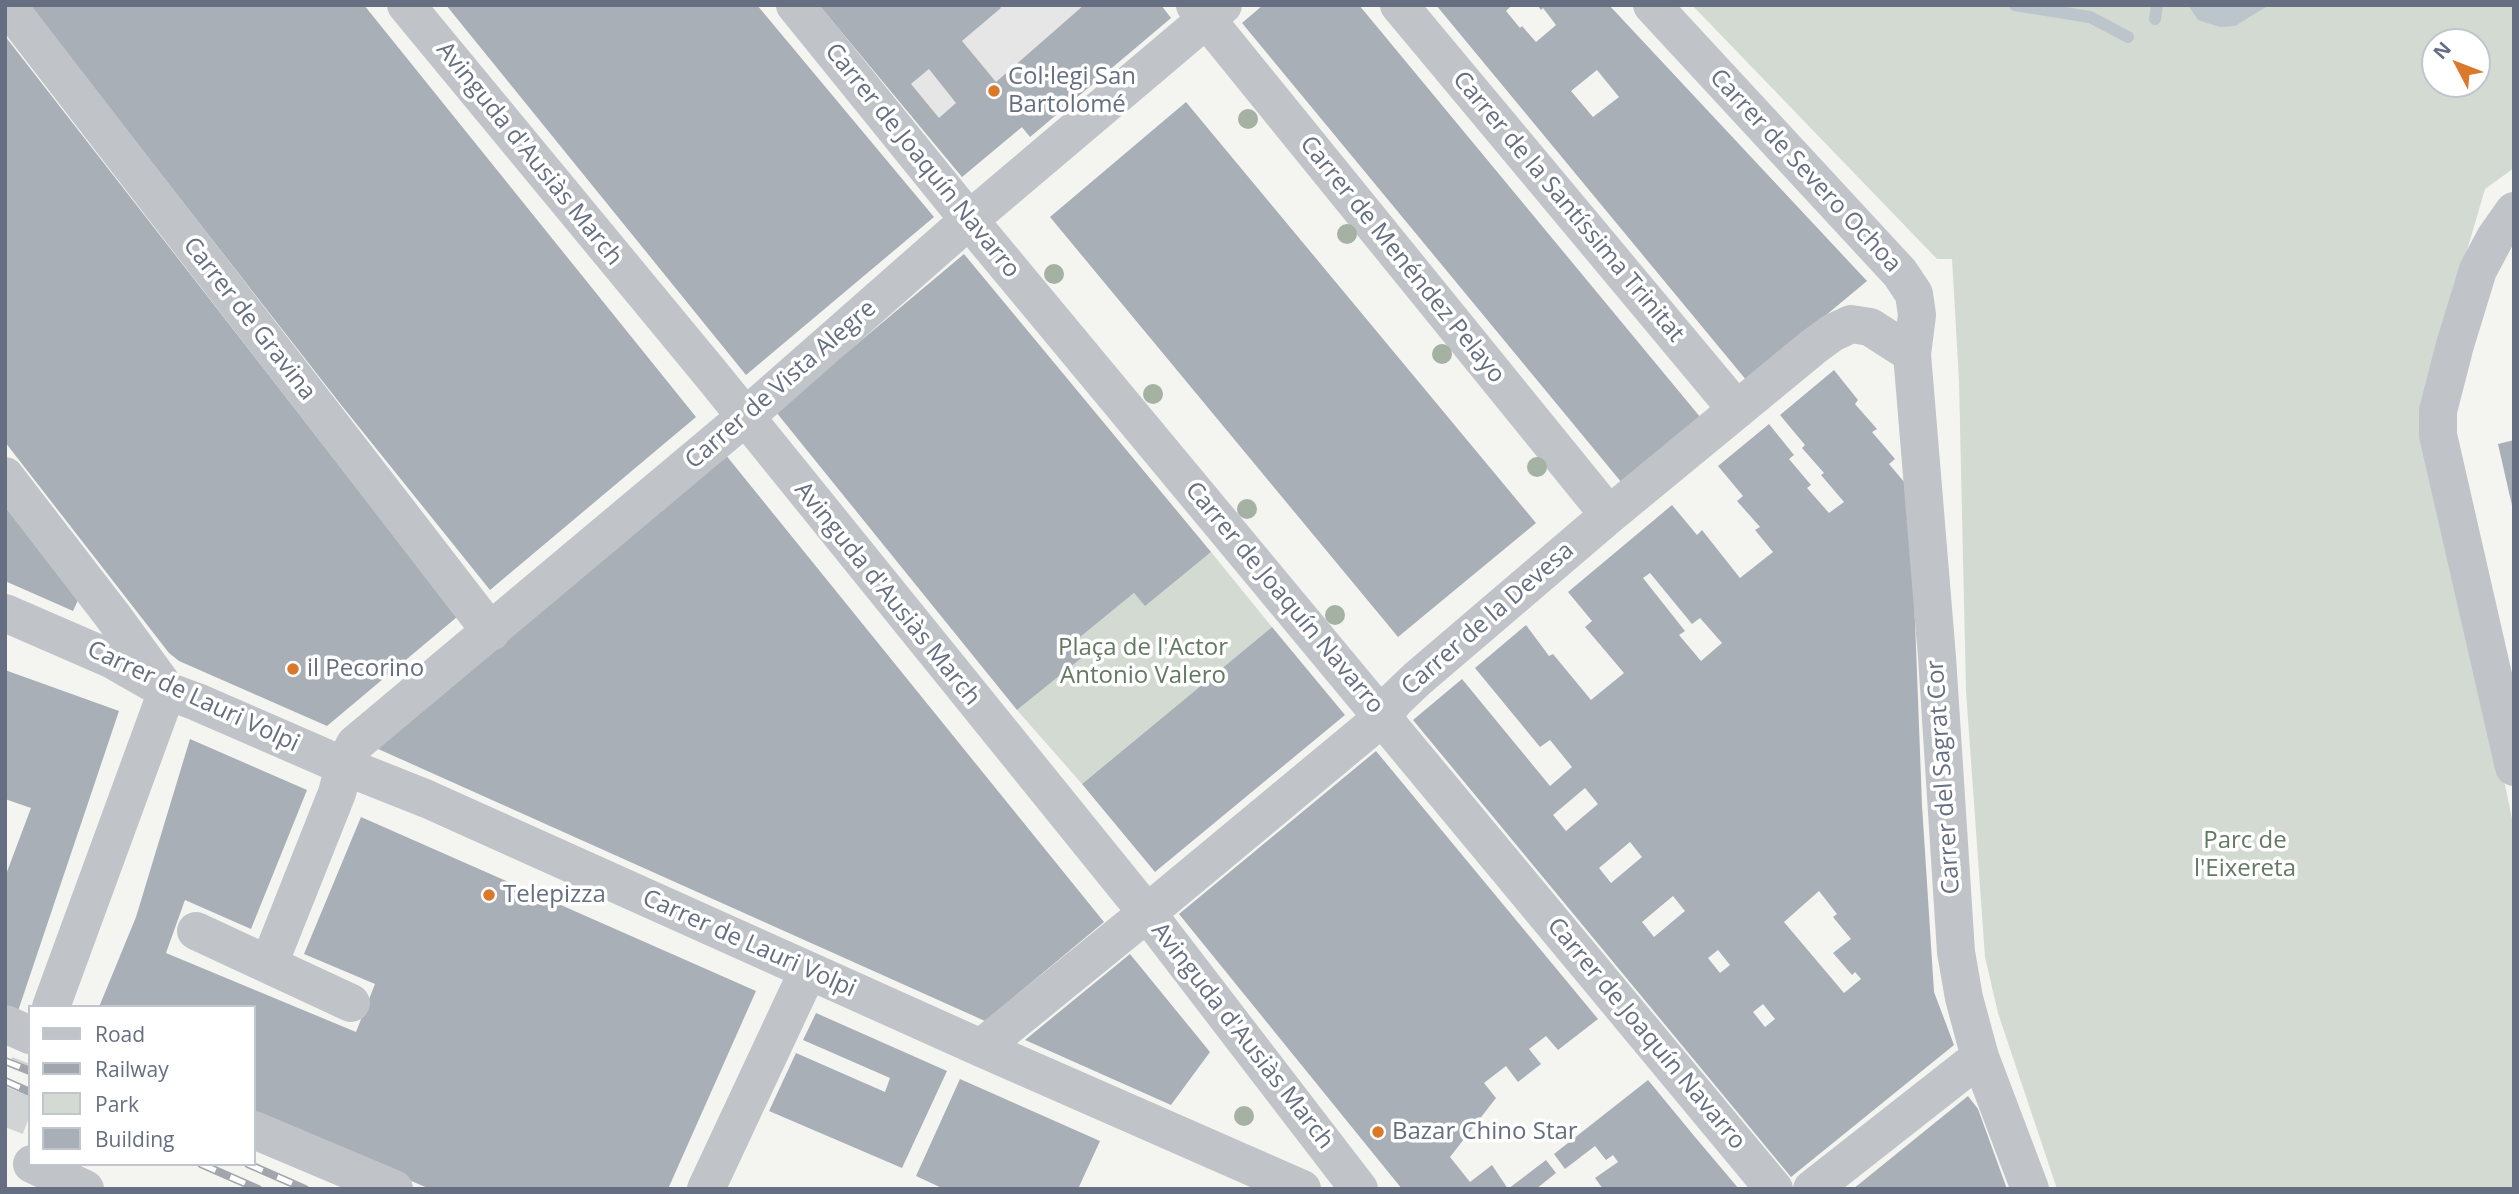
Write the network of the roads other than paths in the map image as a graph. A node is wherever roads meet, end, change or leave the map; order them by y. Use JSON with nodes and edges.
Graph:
{"nodes":[{"id":1,"x":6,"y":5,"type":"edge"},
{"id":2,"x":406,"y":5,"type":"edge"},
{"id":3,"x":795,"y":5,"type":"edge"},
{"id":4,"x":1399,"y":5,"type":"edge"},
{"id":5,"x":1652,"y":5,"type":"edge"},
{"id":6,"x":1208,"y":10,"type":"edge"},
{"id":7,"x":2514,"y":211,"type":"edge"},
{"id":8,"x":969,"y":220,"type":"junction"},
{"id":9,"x":1912,"y":354,"type":"junction"},
{"id":10,"x":1738,"y":410,"type":"junction"},
{"id":11,"x":744,"y":418,"type":"junction"},
{"id":12,"x":5,"y":476,"type":"edge"},
{"id":13,"x":1609,"y":515,"type":"junction"},
{"id":14,"x":5,"y":613,"type":"edge"},
{"id":15,"x":491,"y":632,"type":"junction"},
{"id":16,"x":167,"y":691,"type":"junction"},
{"id":17,"x":1382,"y":717,"type":"junction"},
{"id":18,"x":344,"y":766,"type":"junction"},
{"id":19,"x":2514,"y":767,"type":"edge"},
{"id":20,"x":1147,"y":914,"type":"junction"},
{"id":21,"x":196,"y":930,"type":"dead end"},
{"id":22,"x":269,"y":964,"type":"junction"},
{"id":23,"x":807,"y":971,"type":"junction"},
{"id":24,"x":351,"y":1003,"type":"dead end"},
{"id":25,"x":52,"y":1005,"type":"edge"},
{"id":26,"x":5,"y":1024,"type":"edge"},
{"id":27,"x":28,"y":1034,"type":"edge"},
{"id":28,"x":981,"y":1048,"type":"junction"},
{"id":29,"x":1980,"y":1058,"type":"junction"},
{"id":30,"x":256,"y":1131,"type":"edge"},
{"id":31,"x":5,"y":1152,"type":"edge"},
{"id":32,"x":28,"y":1163,"type":"edge"},
{"id":33,"x":35,"y":1166,"type":"edge"},
{"id":34,"x":85,"y":1189,"type":"edge"},
{"id":35,"x":394,"y":1189,"type":"edge"},
{"id":36,"x":706,"y":1189,"type":"edge"},
{"id":37,"x":1302,"y":1189,"type":"edge"},
{"id":38,"x":1359,"y":1189,"type":"edge"},
{"id":39,"x":1774,"y":1189,"type":"edge"},
{"id":40,"x":1812,"y":1189,"type":"edge"},
{"id":41,"x":2030,"y":1189,"type":"edge"}],
"edges":[{"from":1,"to":15,"type":"street","name":"Carrer de Gravina"},
{"from":2,"to":11,"type":"street","name":"Avinguda d'Ausiàs March"},
{"from":3,"to":8,"type":"street","name":"Carrer de Joaquín Navarro"},
{"from":4,"to":10,"type":"street","name":"Carrer de la Santíssima Trinitat"},
{"from":5,"to":9,"type":"street","name":"Carrer de Severo Ochoa"},
{"from":6,"to":8,"type":"street","name":"Carrer de Vista Alegre"},
{"from":6,"to":13,"type":"street","name":"Carrer de Menéndez Pelayo"},
{"from":7,"to":19,"type":"street"},
{"from":8,"to":11,"type":"street","name":"Carrer de Vista Alegre"},
{"from":8,"to":17,"type":"street","name":"Carrer de Joaquín Navarro"},
{"from":9,"to":10,"type":"street","name":"Carrer de la Devesa"},
{"from":9,"to":29,"type":"street","name":"Carrer del Sagrat Cor"},
{"from":10,"to":13,"type":"street","name":"Carrer de la Devesa"},
{"from":11,"to":15,"type":"street","name":"Carrer de Vista Alegre"},
{"from":11,"to":20,"type":"street","name":"Avinguda d'Ausiàs March"},
{"from":12,"to":16,"type":"street"},
{"from":13,"to":17,"type":"street","name":"Carrer de la Devesa"},
{"from":14,"to":16,"type":"street","name":"Carrer de Lauri Volpi"},
{"from":15,"to":18,"type":"street","name":"Carrer de Vista Alegre"},
{"from":16,"to":18,"type":"street","name":"Carrer de Lauri Volpi"},
{"from":16,"to":25,"type":"street"},
{"from":17,"to":20,"type":"street","name":"Carrer de la Devesa"},
{"from":17,"to":39,"type":"street","name":"Carrer de Joaquín Navarro"},
{"from":18,"to":22,"type":"street","name":"Carrer de Vista Alegre"},
{"from":18,"to":23,"type":"street","name":"Carrer de Lauri Volpi"},
{"from":20,"to":28,"type":"street","name":"Carrer de la Devesa"},
{"from":20,"to":38,"type":"street","name":"Avinguda d'Ausiàs March"},
{"from":21,"to":22,"type":"street"},
{"from":22,"to":24,"type":"street"},
{"from":23,"to":28,"type":"street","name":"Carrer de Lauri Volpi"},
{"from":23,"to":36,"type":"street"},
{"from":26,"to":27,"type":"street"},
{"from":28,"to":37,"type":"street","name":"Carrer de Lauri Volpi"},
{"from":29,"to":40,"type":"street"},
{"from":29,"to":41,"type":"street","name":"Carrer del Sagrat Cor"},
{"from":30,"to":35,"type":"street"},
{"from":31,"to":32,"type":"street"},
{"from":33,"to":34,"type":"street"}]}
